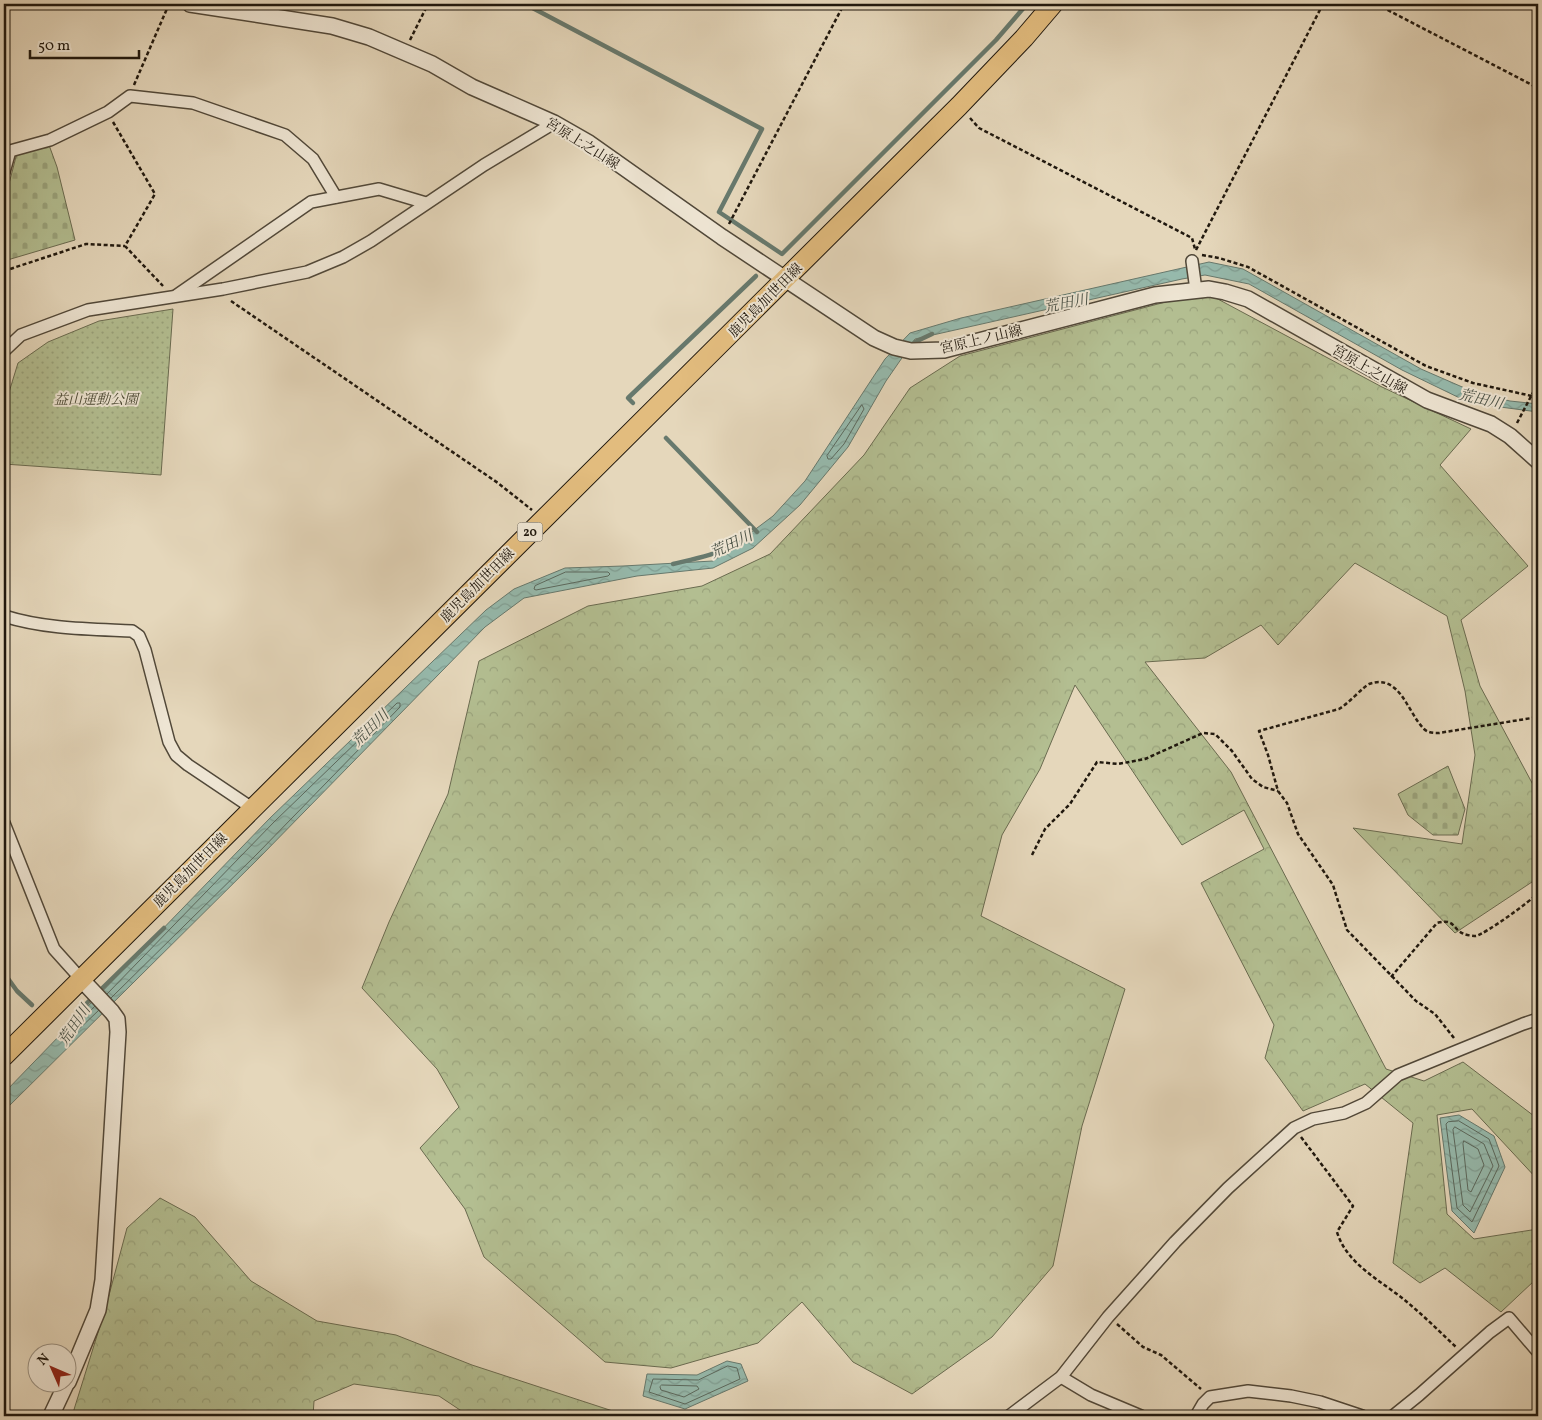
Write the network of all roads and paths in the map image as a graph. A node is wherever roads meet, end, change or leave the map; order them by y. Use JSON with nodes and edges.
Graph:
{"nodes":[{"id":1,"x":168,"y":4,"type":"edge"},
{"id":2,"x":190,"y":4,"type":"edge"},
{"id":3,"x":428,"y":4,"type":"edge"},
{"id":4,"x":844,"y":4,"type":"edge"},
{"id":5,"x":1053,"y":4,"type":"edge"},
{"id":6,"x":1323,"y":4,"type":"edge"},
{"id":7,"x":1376,"y":4,"type":"edge"},
{"id":8,"x":404,"y":52,"type":"junction"},
{"id":9,"x":1538,"y":88,"type":"edge"},
{"id":10,"x":130,"y":96,"type":"junction"},
{"id":11,"x":959,"y":106,"type":"junction"},
{"id":12,"x":108,"y":112,"type":"junction"},
{"id":13,"x":554,"y":123,"type":"junction"},
{"id":14,"x":7,"y":148,"type":"edge"},
{"id":15,"x":4,"y":172,"type":"edge"},
{"id":16,"x":336,"y":198,"type":"junction"},
{"id":17,"x":426,"y":203,"type":"junction"},
{"id":18,"x":727,"y":227,"type":"dead end"},
{"id":19,"x":125,"y":246,"type":"junction"},
{"id":20,"x":1194,"y":256,"type":"junction"},
{"id":21,"x":4,"y":271,"type":"edge"},
{"id":22,"x":786,"y":278,"type":"junction"},
{"id":23,"x":223,"y":289,"type":"junction"},
{"id":24,"x":1196,"y":290,"type":"junction"},
{"id":25,"x":174,"y":297,"type":"junction"},
{"id":26,"x":4,"y":351,"type":"edge"},
{"id":27,"x":911,"y":351,"type":"joint"},
{"id":28,"x":1538,"y":383,"type":"edge"},
{"id":29,"x":1532,"y":396,"type":"junction"},
{"id":30,"x":1519,"y":420,"type":"dead end"},
{"id":31,"x":1538,"y":461,"type":"edge"},
{"id":32,"x":542,"y":520,"type":"junction"},
{"id":33,"x":4,"y":616,"type":"edge"},
{"id":34,"x":1538,"y":717,"type":"edge"},
{"id":35,"x":1278,"y":790,"type":"junction"},
{"id":36,"x":252,"y":808,"type":"junction"},
{"id":37,"x":4,"y":822,"type":"edge"},
{"id":38,"x":1032,"y":855,"type":"dead end"},
{"id":39,"x":1538,"y":893,"type":"edge"},
{"id":40,"x":1391,"y":977,"type":"junction"},
{"id":41,"x":81,"y":979,"type":"junction"},
{"id":42,"x":1538,"y":1019,"type":"edge"},
{"id":43,"x":1463,"y":1049,"type":"junction"},
{"id":44,"x":4,"y":1056,"type":"edge"},
{"id":45,"x":1294,"y":1128,"type":"junction"},
{"id":46,"x":1108,"y":1316,"type":"junction"},
{"id":47,"x":1538,"y":1352,"type":"edge"},
{"id":48,"x":1464,"y":1354,"type":"junction"},
{"id":49,"x":78,"y":1356,"type":"edge"},
{"id":50,"x":1061,"y":1377,"type":"junction"},
{"id":51,"x":62,"y":1392,"type":"edge"},
{"id":52,"x":1210,"y":1397,"type":"junction"},
{"id":53,"x":51,"y":1416,"type":"edge"},
{"id":54,"x":1009,"y":1416,"type":"edge"},
{"id":55,"x":1141,"y":1416,"type":"edge"},
{"id":56,"x":1196,"y":1416,"type":"edge"},
{"id":57,"x":1362,"y":1416,"type":"edge"},
{"id":58,"x":1393,"y":1416,"type":"edge"}],
"edges":[{"from":1,"to":10,"type":"path"},
{"from":2,"to":8,"type":"street","name":"宮原上之山線"},
{"from":3,"to":8,"type":"path"},
{"from":4,"to":18,"type":"path"},
{"from":5,"to":11,"type":"main road","name":"鹿児島加世田線","number":"20"},
{"from":6,"to":20,"type":"path"},
{"from":7,"to":9,"type":"path"},
{"from":8,"to":13,"type":"street","name":"宮原上之山線"},
{"from":10,"to":12,"type":"street"},
{"from":10,"to":16,"type":"street"},
{"from":11,"to":20,"type":"path"},
{"from":11,"to":22,"type":"main road","name":"鹿児島加世田線","number":"20"},
{"from":12,"to":14,"type":"street"},
{"from":12,"to":19,"type":"path"},
{"from":13,"to":17,"type":"street"},
{"from":13,"to":22,"type":"street","name":"宮原上之山線"},
{"from":14,"to":15,"type":"street"},
{"from":16,"to":17,"type":"street"},
{"from":16,"to":25,"type":"street"},
{"from":17,"to":23,"type":"street"},
{"from":19,"to":21,"type":"path"},
{"from":19,"to":25,"type":"path"},
{"from":20,"to":24,"type":"street"},
{"from":20,"to":29,"type":"path"},
{"from":22,"to":27,"type":"street","name":"宮原上之山線"},
{"from":22,"to":32,"type":"main road","name":"鹿児島加世田線","number":"20"},
{"from":23,"to":25,"type":"street"},
{"from":23,"to":32,"type":"path"},
{"from":24,"to":27,"type":"street","name":"宮原上ノ山線"},
{"from":24,"to":31,"type":"street","name":"宮原上之山線"},
{"from":25,"to":26,"type":"street"},
{"from":28,"to":29,"type":"path"},
{"from":29,"to":30,"type":"path"},
{"from":32,"to":36,"type":"main road","name":"鹿児島加世田線","number":"20"},
{"from":33,"to":36,"type":"street"},
{"from":34,"to":35,"type":"path"},
{"from":35,"to":38,"type":"path"},
{"from":35,"to":40,"type":"path"},
{"from":36,"to":41,"type":"main road","name":"鹿児島加世田線","number":"20"},
{"from":37,"to":41,"type":"street"},
{"from":39,"to":40,"type":"path"},
{"from":40,"to":43,"type":"path"},
{"from":41,"to":44,"type":"main road","name":"鹿児島加世田線","number":"20"},
{"from":41,"to":49,"type":"street"},
{"from":42,"to":43,"type":"street"},
{"from":43,"to":45,"type":"street"},
{"from":45,"to":46,"type":"street"},
{"from":45,"to":48,"type":"path"},
{"from":46,"to":50,"type":"street"},
{"from":46,"to":52,"type":"path"},
{"from":47,"to":48,"type":"street"},
{"from":48,"to":58,"type":"street"},
{"from":50,"to":54,"type":"street"},
{"from":50,"to":55,"type":"street"},
{"from":51,"to":53,"type":"street"},
{"from":52,"to":56,"type":"street"},
{"from":52,"to":57,"type":"street"}]}
